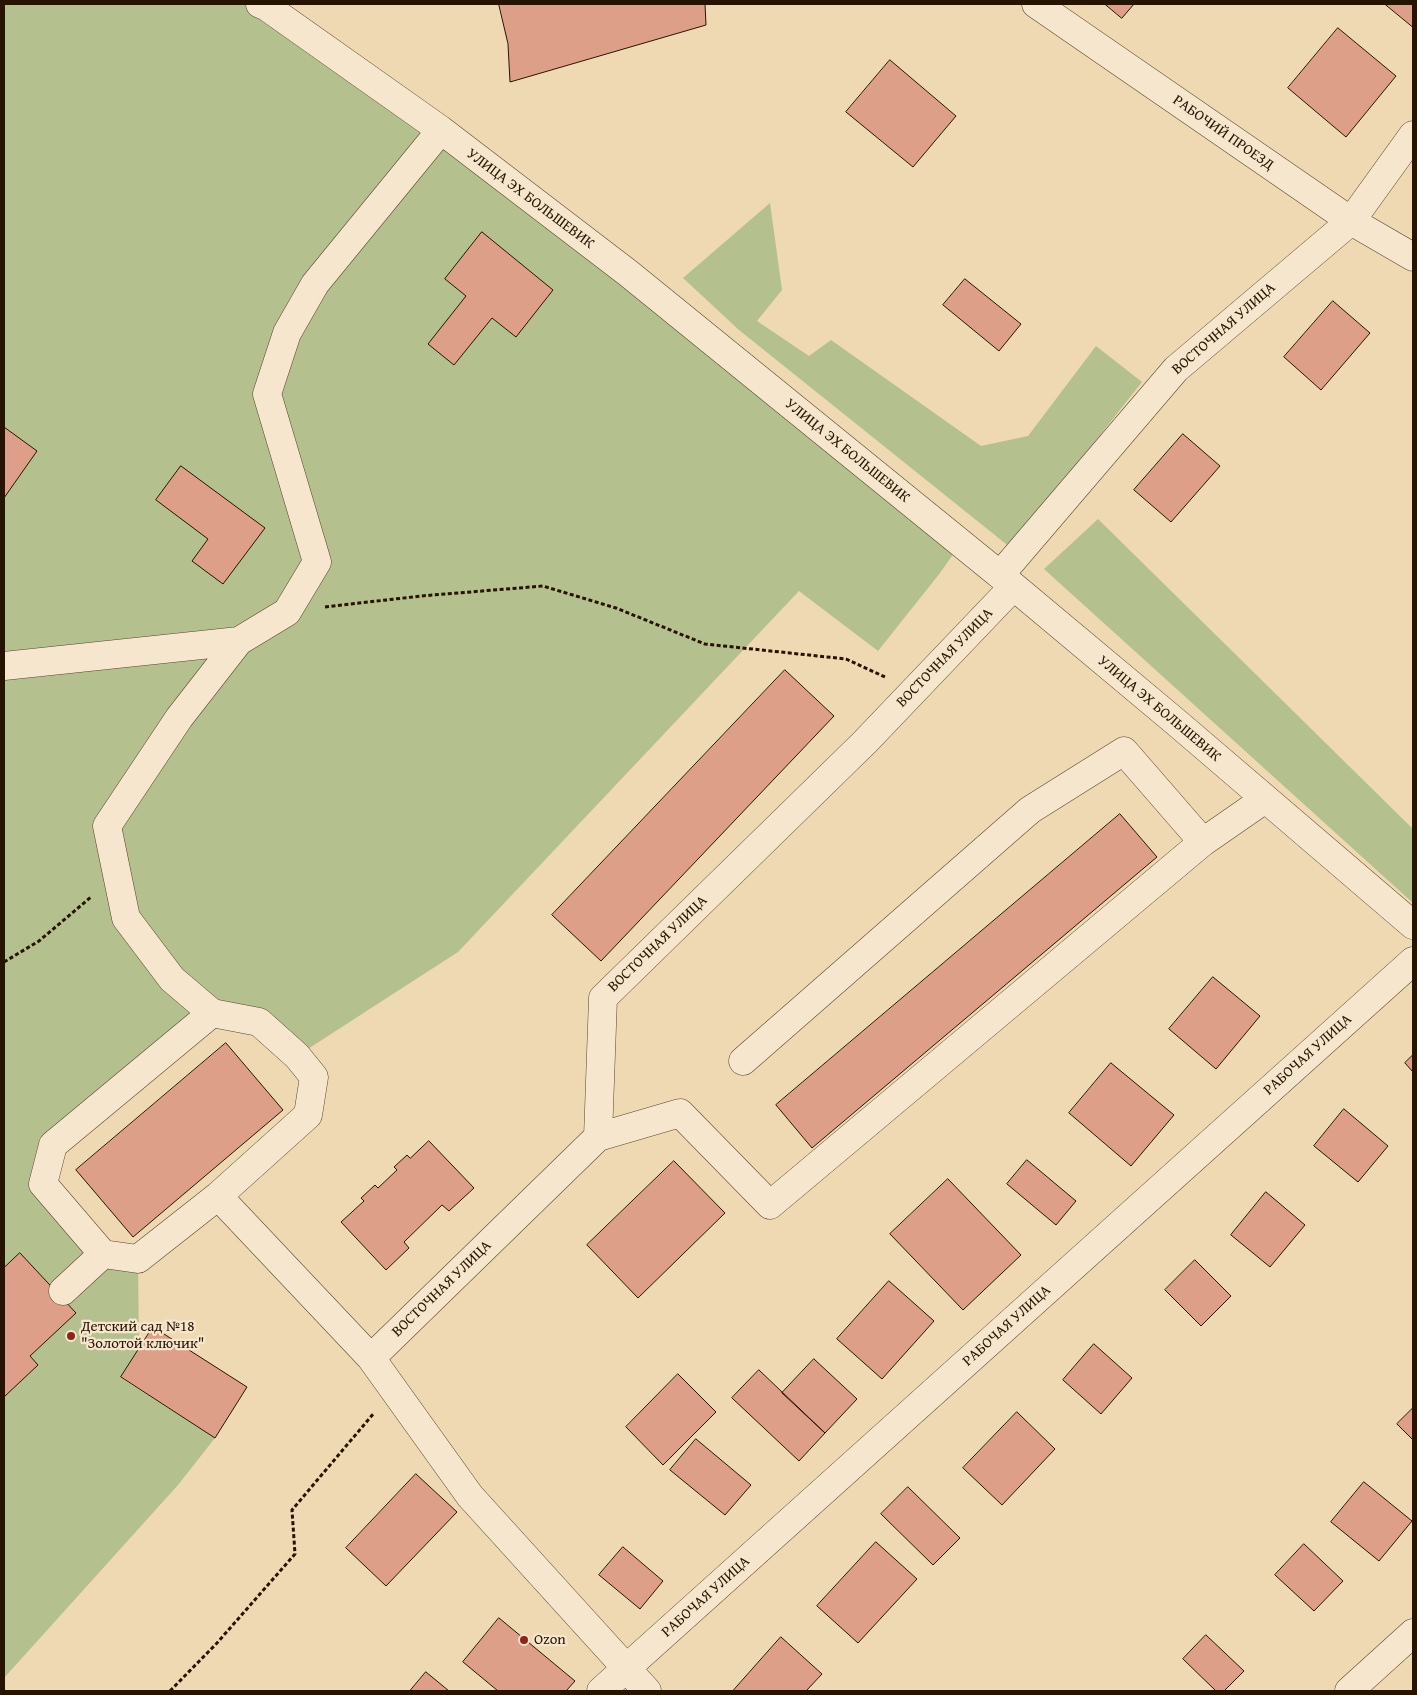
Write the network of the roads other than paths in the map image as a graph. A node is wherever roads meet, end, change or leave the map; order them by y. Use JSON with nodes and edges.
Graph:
{"nodes":[{"id":1,"x":1036,"y":4,"type":"edge"},
{"id":2,"x":265,"y":5,"type":"edge"},
{"id":3,"x":441,"y":130,"type":"junction"},
{"id":4,"x":1413,"y":134,"type":"edge"},
{"id":5,"x":1351,"y":221,"type":"junction"},
{"id":6,"x":1413,"y":257,"type":"edge"},
{"id":7,"x":1006,"y":581,"type":"junction"},
{"id":8,"x":239,"y":642,"type":"junction"},
{"id":9,"x":4,"y":666,"type":"edge"},
{"id":10,"x":1265,"y":799,"type":"junction"},
{"id":11,"x":1203,"y":842,"type":"junction"},
{"id":12,"x":1413,"y":925,"type":"edge"},
{"id":13,"x":1413,"y":961,"type":"edge"},
{"id":14,"x":212,"y":1013,"type":"junction"},
{"id":15,"x":743,"y":1061,"type":"dead end"},
{"id":16,"x":598,"y":1136,"type":"junction"},
{"id":17,"x":218,"y":1196,"type":"junction"},
{"id":18,"x":103,"y":1254,"type":"junction"},
{"id":19,"x":63,"y":1291,"type":"dead end"},
{"id":20,"x":371,"y":1358,"type":"junction"},
{"id":21,"x":1413,"y":1633,"type":"edge"},
{"id":22,"x":626,"y":1668,"type":"junction"},
{"id":23,"x":600,"y":1691,"type":"edge"},
{"id":24,"x":648,"y":1691,"type":"edge"},
{"id":25,"x":1349,"y":1691,"type":"edge"}],
"edges":[{"from":1,"to":5,"type":"street","name":"РАБОЧИЙ ПРОЕЗД"},
{"from":2,"to":3,"type":"street","name":"УЛИЦА ЭХ БОЛЬШЕВИК"},
{"from":3,"to":7,"type":"street","name":"УЛИЦА ЭХ БОЛЬШЕВИК"},
{"from":3,"to":8,"type":"street"},
{"from":4,"to":5,"type":"street","name":"ВОСТОЧНАЯ УЛИЦА"},
{"from":5,"to":6,"type":"street","name":"РАБОЧИЙ ПРОЕЗД"},
{"from":5,"to":7,"type":"street","name":"ВОСТОЧНАЯ УЛИЦА"},
{"from":7,"to":10,"type":"street","name":"УЛИЦА ЭХ БОЛЬШЕВИК"},
{"from":7,"to":16,"type":"street","name":"ВОСТОЧНАЯ УЛИЦА"},
{"from":8,"to":9,"type":"street"},
{"from":8,"to":14,"type":"street"},
{"from":10,"to":11,"type":"street"},
{"from":10,"to":12,"type":"street","name":"УЛИЦА ЭХ БОЛЬШЕВИК"},
{"from":11,"to":15,"type":"street"},
{"from":11,"to":16,"type":"street"},
{"from":13,"to":22,"type":"street","name":"РАБОЧАЯ УЛИЦА"},
{"from":14,"to":17,"type":"street"},
{"from":14,"to":18,"type":"street"},
{"from":16,"to":20,"type":"street","name":"ВОСТОЧНАЯ УЛИЦА"},
{"from":17,"to":18,"type":"street"},
{"from":17,"to":20,"type":"street"},
{"from":18,"to":19,"type":"street"},
{"from":20,"to":22,"type":"street"},
{"from":21,"to":25,"type":"street"},
{"from":22,"to":23,"type":"street","name":"РАБОЧАЯ УЛИЦА"},
{"from":22,"to":24,"type":"street"}]}
